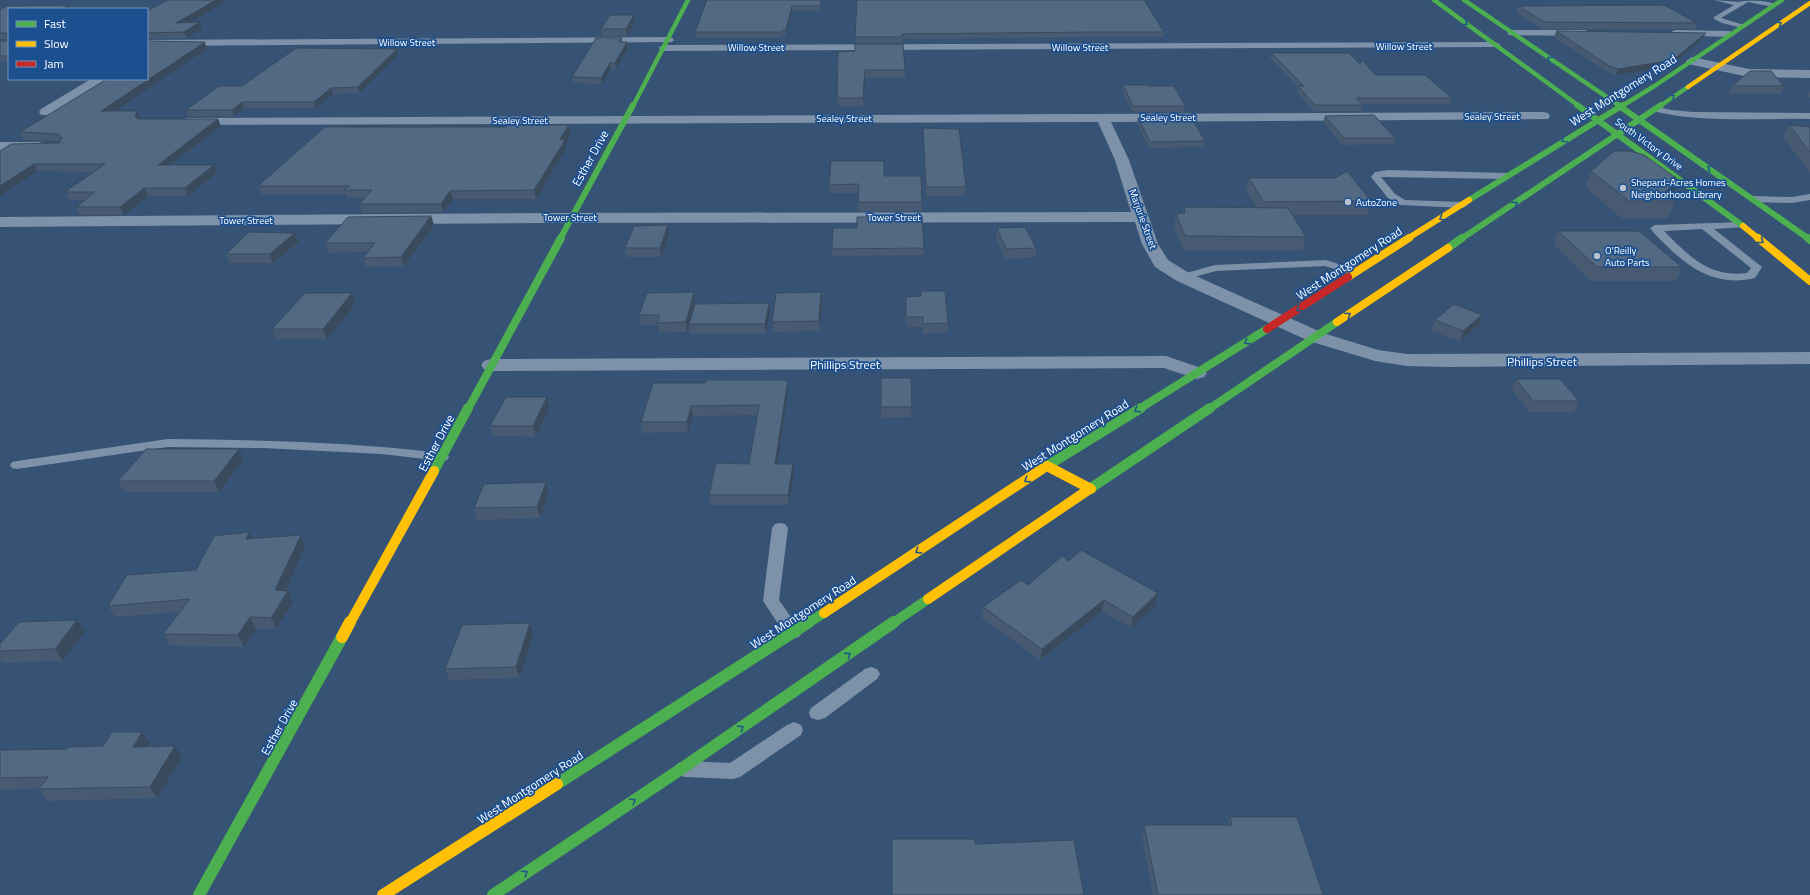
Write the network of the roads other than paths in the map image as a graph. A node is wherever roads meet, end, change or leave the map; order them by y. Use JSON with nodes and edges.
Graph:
{"nodes":[{"id":1,"x":688,"y":0,"type":"edge"},
{"id":2,"x":1434,"y":0,"type":"edge"},
{"id":3,"x":1464,"y":0,"type":"edge"},
{"id":4,"x":1717,"y":0,"type":"edge"},
{"id":5,"x":1782,"y":0,"type":"edge"},
{"id":6,"x":1744,"y":1,"type":"edge"},
{"id":7,"x":1810,"y":3,"type":"edge"},
{"id":8,"x":1773,"y":6,"type":"junction"},
{"id":9,"x":1742,"y":26,"type":"junction"},
{"id":10,"x":1513,"y":33,"type":"junction"},
{"id":11,"x":1598,"y":33,"type":"edge"},
{"id":12,"x":1662,"y":33,"type":"edge"},
{"id":13,"x":1730,"y":34,"type":"junction"},
{"id":14,"x":148,"y":43,"type":"edge"},
{"id":15,"x":160,"y":43,"type":"junction"},
{"id":16,"x":666,"y":44,"type":"junction"},
{"id":17,"x":1495,"y":45,"type":"junction"},
{"id":18,"x":148,"y":49,"type":"edge"},
{"id":19,"x":1692,"y":61,"type":"junction"},
{"id":20,"x":1715,"y":67,"type":"junction"},
{"id":21,"x":1810,"y":74,"type":"edge"},
{"id":22,"x":98,"y":80,"type":"edge"},
{"id":23,"x":1582,"y":81,"type":"junction"},
{"id":24,"x":1656,"y":85,"type":"junction"},
{"id":25,"x":1613,"y":90,"type":"dead end"},
{"id":26,"x":1629,"y":90,"type":"dead end"},
{"id":27,"x":1620,"y":106,"type":"junction"},
{"id":28,"x":1655,"y":109,"type":"junction"},
{"id":29,"x":46,"y":112,"type":"dead end"},
{"id":30,"x":1543,"y":116,"type":"dead end"},
{"id":31,"x":1810,"y":116,"type":"edge"},
{"id":32,"x":1102,"y":117,"type":"junction"},
{"id":33,"x":625,"y":119,"type":"junction"},
{"id":34,"x":1639,"y":119,"type":"junction"},
{"id":35,"x":1597,"y":120,"type":"junction"},
{"id":36,"x":177,"y":122,"type":"edge"},
{"id":37,"x":1617,"y":135,"type":"junction"},
{"id":38,"x":0,"y":146,"type":"edge"},
{"id":39,"x":50,"y":146,"type":"edge"},
{"id":40,"x":1593,"y":152,"type":"junction"},
{"id":41,"x":1605,"y":153,"type":"dead end"},
{"id":42,"x":1630,"y":157,"type":"edge"},
{"id":43,"x":1658,"y":164,"type":"junction"},
{"id":44,"x":1508,"y":176,"type":"junction"},
{"id":45,"x":1810,"y":197,"type":"edge"},
{"id":46,"x":1706,"y":199,"type":"junction"},
{"id":47,"x":1722,"y":199,"type":"dead end"},
{"id":48,"x":1738,"y":199,"type":"dead end"},
{"id":49,"x":1753,"y":199,"type":"junction"},
{"id":50,"x":1463,"y":205,"type":"junction"},
{"id":51,"x":1141,"y":216,"type":"junction"},
{"id":52,"x":571,"y":217,"type":"junction"},
{"id":53,"x":1494,"y":217,"type":"junction"},
{"id":54,"x":0,"y":222,"type":"edge"},
{"id":55,"x":1742,"y":225,"type":"junction"},
{"id":56,"x":1704,"y":226,"type":"junction"},
{"id":57,"x":1810,"y":240,"type":"edge"},
{"id":58,"x":1356,"y":273,"type":"junction"},
{"id":59,"x":1183,"y":277,"type":"junction"},
{"id":60,"x":1810,"y":281,"type":"edge"},
{"id":61,"x":1280,"y":322,"type":"junction"},
{"id":62,"x":1316,"y":337,"type":"junction"},
{"id":63,"x":1810,"y":358,"type":"edge"},
{"id":64,"x":491,"y":365,"type":"junction"},
{"id":65,"x":1197,"y":373,"type":"junction"},
{"id":66,"x":442,"y":457,"type":"junction"},
{"id":67,"x":17,"y":465,"type":"dead end"},
{"id":68,"x":1047,"y":466,"type":"junction"},
{"id":69,"x":1091,"y":489,"type":"junction"},
{"id":70,"x":780,"y":528,"type":"dead end"},
{"id":71,"x":793,"y":632,"type":"junction"},
{"id":72,"x":871,"y":674,"type":"dead end"},
{"id":73,"x":818,"y":713,"type":"dead end"},
{"id":74,"x":794,"y":730,"type":"dead end"},
{"id":75,"x":681,"y":769,"type":"junction"},
{"id":76,"x":200,"y":895,"type":"edge"},
{"id":77,"x":383,"y":895,"type":"edge"},
{"id":78,"x":493,"y":895,"type":"edge"}],
"edges":[{"from":1,"to":16,"type":"main road","name":"Esther Drive"},
{"from":2,"to":17,"type":"main road","name":"South Victory Drive","one_way":true},
{"from":3,"to":10,"type":"main road","name":"South Victory Drive"},
{"from":4,"to":6,"type":"lane"},
{"from":5,"to":8,"type":"main road","name":"West Montgomery Road"},
{"from":6,"to":8,"type":"lane"},
{"from":6,"to":9,"type":"lane"},
{"from":20,"to":7,"type":"main road","one_way":true},
{"from":8,"to":9,"type":"main road","name":"West Montgomery Road"},
{"from":9,"to":13,"type":"main road","name":"West Montgomery Road"},
{"from":10,"to":11,"type":"street"},
{"from":23,"to":10,"type":"main road","name":"South Victory Drive","one_way":true},
{"from":12,"to":13,"type":"street"},
{"from":13,"to":19,"type":"main road","name":"West Montgomery Road"},
{"from":14,"to":15,"type":"street","name":"Willow Street"},
{"from":15,"to":16,"type":"street","name":"Willow Street"},
{"from":15,"to":18,"type":"street"},
{"from":16,"to":17,"type":"street","name":"Willow Street"},
{"from":16,"to":33,"type":"main road","name":"Esther Drive"},
{"from":17,"to":35,"type":"main road","name":"South Victory Drive"},
{"from":19,"to":20,"type":"street"},
{"from":19,"to":24,"type":"main road","name":"West Montgomery Road"},
{"from":20,"to":21,"type":"street"},
{"from":28,"to":20,"type":"main road","one_way":true},
{"from":22,"to":29,"type":"street"},
{"from":23,"to":25,"type":"main road"},
{"from":23,"to":27,"type":"main road","name":"South Victory Drive"},
{"from":24,"to":26,"type":"main road"},
{"from":24,"to":27,"type":"main road","name":"West Montgomery Road"},
{"from":27,"to":34,"type":"main road","name":"South Victory Drive"},
{"from":27,"to":35,"type":"main road","name":"West Montgomery Road"},
{"from":28,"to":31,"type":"lane"},
{"from":28,"to":34,"type":"main road"},
{"from":30,"to":32,"type":"street","name":"Sealey Street"},
{"from":32,"to":33,"type":"street","name":"Sealey Street"},
{"from":32,"to":51,"type":"street","name":"Marjorie Street"},
{"from":33,"to":36,"type":"street","name":"Sealey Street"},
{"from":33,"to":52,"type":"main road","name":"Esther Drive"},
{"from":34,"to":37,"type":"main road"},
{"from":49,"to":34,"type":"main road","name":"South Victory Drive","one_way":true},
{"from":35,"to":37,"type":"main road","name":"South Victory Drive"},
{"from":35,"to":44,"type":"main road","name":"West Montgomery Road","one_way":true},
{"from":37,"to":40,"type":"main road"},
{"from":37,"to":43,"type":"main road","name":"South Victory Drive"},
{"from":38,"to":39,"type":"street"},
{"from":40,"to":41,"type":"main road"},
{"from":53,"to":40,"type":"main road","one_way":true},
{"from":42,"to":43,"type":"main road"},
{"from":43,"to":46,"type":"main road","name":"South Victory Drive"},
{"from":44,"to":50,"type":"main road","name":"West Montgomery Road"},
{"from":44,"to":50,"type":"lane"},
{"from":45,"to":49,"type":"lane"},
{"from":46,"to":47,"type":"main road"},
{"from":46,"to":55,"type":"main road","name":"South Victory Drive"},
{"from":48,"to":49,"type":"main road"},
{"from":49,"to":57,"type":"main road","name":"South Victory Drive"},
{"from":50,"to":53,"type":"main road"},
{"from":50,"to":58,"type":"main road","name":"West Montgomery Road","one_way":true},
{"from":51,"to":52,"type":"street","name":"Tower Street"},
{"from":51,"to":59,"type":"street","name":"Marjorie Street"},
{"from":52,"to":54,"type":"street","name":"Tower Street"},
{"from":52,"to":64,"type":"main road","name":"Esther Drive"},
{"from":62,"to":53,"type":"main road","one_way":true},
{"from":55,"to":56,"type":"lane"},
{"from":55,"to":60,"type":"main road","name":"South Victory Drive","one_way":true},
{"from":56,"to":56,"type":"lane"},
{"from":58,"to":59,"type":"lane"},
{"from":58,"to":61,"type":"main road","name":"West Montgomery Road","one_way":true},
{"from":59,"to":61,"type":"street","name":"Marjorie Street"},
{"from":61,"to":62,"type":"street","name":"Phillips Street"},
{"from":61,"to":65,"type":"main road","name":"West Montgomery Road","one_way":true},
{"from":62,"to":63,"type":"street","name":"Phillips Street"},
{"from":62,"to":69,"type":"main road"},
{"from":64,"to":65,"type":"street","name":"Phillips Street"},
{"from":64,"to":66,"type":"main road","name":"Esther Drive"},
{"from":65,"to":68,"type":"main road","name":"West Montgomery Road","one_way":true},
{"from":66,"to":67,"type":"lane"},
{"from":66,"to":76,"type":"main road","name":"Esther Drive"},
{"from":68,"to":69,"type":"main road"},
{"from":68,"to":71,"type":"main road","name":"West Montgomery Road","one_way":true},
{"from":75,"to":69,"type":"main road","one_way":true},
{"from":70,"to":71,"type":"lane"},
{"from":71,"to":77,"type":"main road","name":"West Montgomery Road"},
{"from":72,"to":73,"type":"lane"},
{"from":74,"to":75,"type":"lane"},
{"from":78,"to":75,"type":"main road","one_way":true}]}
